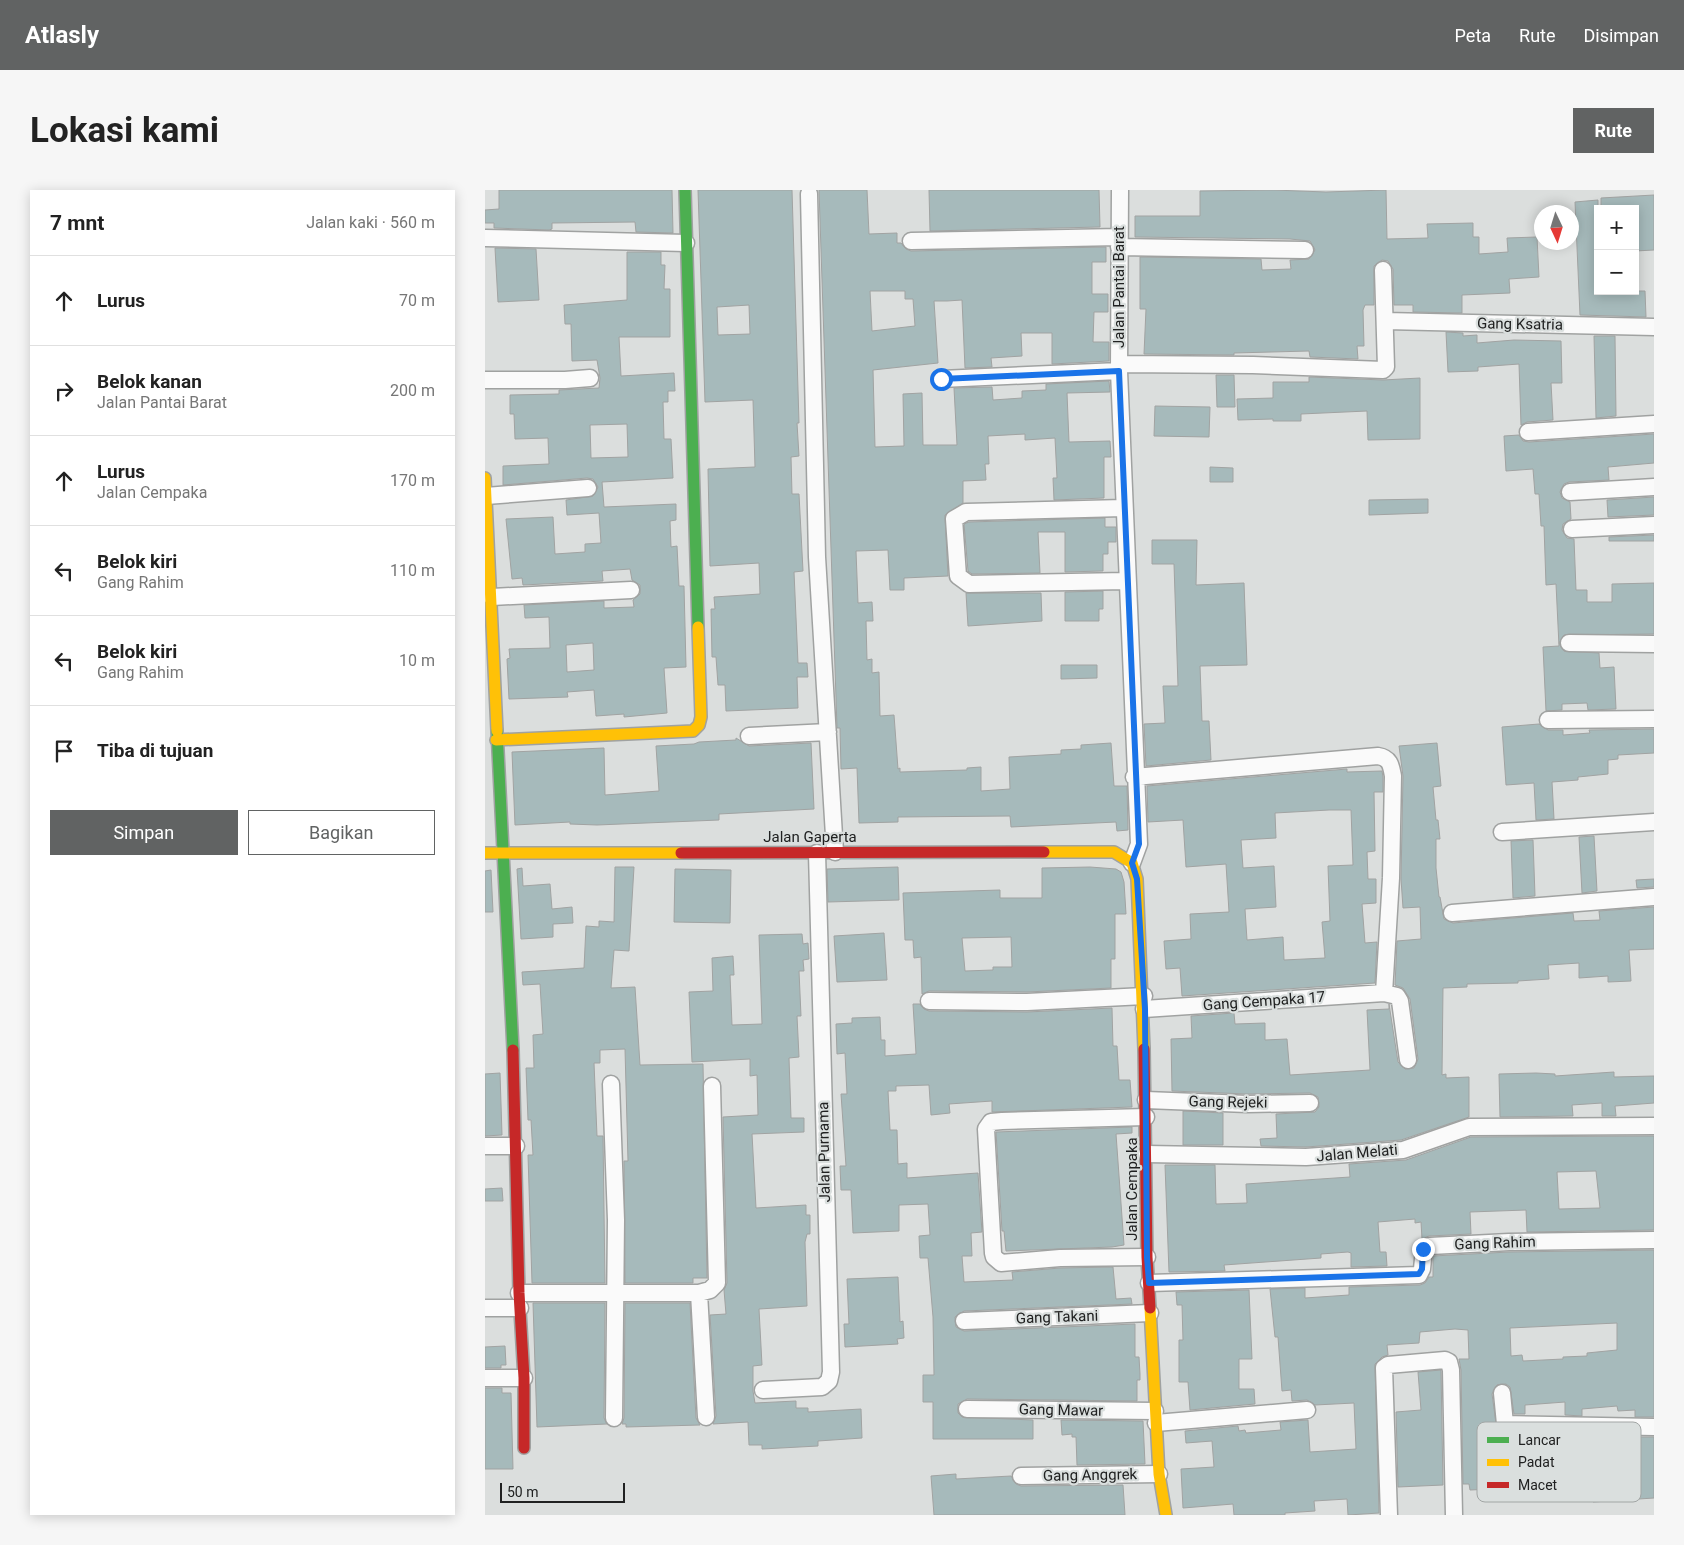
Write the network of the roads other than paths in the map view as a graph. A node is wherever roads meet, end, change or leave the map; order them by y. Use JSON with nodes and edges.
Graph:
{"nodes":[{"id":1,"x":685,"y":190,"type":"edge"},
{"id":2,"x":1120,"y":190,"type":"edge"},
{"id":3,"x":809,"y":194,"type":"dead end"},
{"id":4,"x":485,"y":238,"type":"edge"},
{"id":5,"x":911,"y":241,"type":"dead end"},
{"id":6,"x":1119,"y":242,"type":"junction"},
{"id":7,"x":686,"y":243,"type":"junction"},
{"id":8,"x":1305,"y":250,"type":"dead end"},
{"id":9,"x":1383,"y":270,"type":"dead end"},
{"id":10,"x":1386,"y":320,"type":"junction"},
{"id":11,"x":1654,"y":327,"type":"edge"},
{"id":12,"x":1119,"y":368,"type":"junction"},
{"id":13,"x":590,"y":378,"type":"dead end"},
{"id":14,"x":941,"y":379,"type":"dead end"},
{"id":15,"x":485,"y":380,"type":"edge"},
{"id":16,"x":1654,"y":424,"type":"edge"},
{"id":17,"x":1528,"y":432,"type":"dead end"},
{"id":18,"x":485,"y":478,"type":"edge"},
{"id":19,"x":1654,"y":487,"type":"edge"},
{"id":20,"x":588,"y":488,"type":"dead end"},
{"id":21,"x":1570,"y":492,"type":"dead end"},
{"id":22,"x":486,"y":503,"type":"edge"},
{"id":23,"x":1123,"y":508,"type":"junction"},
{"id":24,"x":1654,"y":525,"type":"edge"},
{"id":25,"x":1572,"y":528,"type":"dead end"},
{"id":26,"x":1126,"y":581,"type":"junction"},
{"id":27,"x":631,"y":590,"type":"dead end"},
{"id":28,"x":492,"y":597,"type":"junction"},
{"id":29,"x":489,"y":623,"type":"edge"},
{"id":30,"x":1569,"y":643,"type":"dead end"},
{"id":31,"x":1654,"y":644,"type":"edge"},
{"id":32,"x":1654,"y":719,"type":"edge"},
{"id":33,"x":1548,"y":720,"type":"dead end"},
{"id":34,"x":828,"y":732,"type":"junction"},
{"id":35,"x":749,"y":736,"type":"dead end"},
{"id":36,"x":496,"y":740,"type":"junction"},
{"id":37,"x":1134,"y":777,"type":"junction"},
{"id":38,"x":1654,"y":822,"type":"edge"},
{"id":39,"x":1502,"y":832,"type":"dead end"},
{"id":40,"x":835,"y":852,"type":"junction"},
{"id":41,"x":485,"y":853,"type":"edge"},
{"id":42,"x":817,"y":853,"type":"junction"},
{"id":43,"x":502,"y":854,"type":"junction"},
{"id":44,"x":1132,"y":863,"type":"junction"},
{"id":45,"x":1654,"y":897,"type":"edge"},
{"id":46,"x":1452,"y":913,"type":"dead end"},
{"id":47,"x":1384,"y":993,"type":"junction"},
{"id":48,"x":929,"y":1001,"type":"dead end"},
{"id":49,"x":1144,"y":1002,"type":"junction"},
{"id":50,"x":1408,"y":1060,"type":"dead end"},
{"id":51,"x":611,"y":1084,"type":"dead end"},
{"id":52,"x":713,"y":1086,"type":"dead end"},
{"id":53,"x":1146,"y":1100,"type":"junction"},
{"id":54,"x":1310,"y":1103,"type":"dead end"},
{"id":55,"x":1146,"y":1117,"type":"junction"},
{"id":56,"x":1654,"y":1126,"type":"edge"},
{"id":57,"x":485,"y":1146,"type":"edge"},
{"id":58,"x":516,"y":1146,"type":"junction"},
{"id":59,"x":1147,"y":1154,"type":"junction"},
{"id":60,"x":1654,"y":1240,"type":"edge"},
{"id":61,"x":1147,"y":1257,"type":"junction"},
{"id":62,"x":1149,"y":1283,"type":"junction"},
{"id":63,"x":614,"y":1292,"type":"junction"},
{"id":64,"x":699,"y":1293,"type":"junction"},
{"id":65,"x":520,"y":1300,"type":"junction"},
{"id":66,"x":485,"y":1308,"type":"edge"},
{"id":67,"x":1150,"y":1313,"type":"junction"},
{"id":68,"x":964,"y":1321,"type":"dead end"},
{"id":69,"x":485,"y":1378,"type":"edge"},
{"id":70,"x":524,"y":1378,"type":"junction"},
{"id":71,"x":763,"y":1390,"type":"dead end"},
{"id":72,"x":1502,"y":1393,"type":"dead end"},
{"id":73,"x":967,"y":1409,"type":"dead end"},
{"id":74,"x":1307,"y":1410,"type":"dead end"},
{"id":75,"x":706,"y":1417,"type":"dead end"},
{"id":76,"x":1156,"y":1417,"type":"junction"},
{"id":77,"x":614,"y":1418,"type":"dead end"},
{"id":78,"x":1505,"y":1422,"type":"edge"},
{"id":79,"x":1641,"y":1427,"type":"edge"},
{"id":80,"x":1654,"y":1427,"type":"edge"},
{"id":81,"x":523,"y":1448,"type":"dead end"},
{"id":82,"x":1159,"y":1474,"type":"junction"},
{"id":83,"x":1021,"y":1476,"type":"dead end"},
{"id":84,"x":1167,"y":1515,"type":"edge"},
{"id":85,"x":1389,"y":1515,"type":"edge"},
{"id":86,"x":1453,"y":1515,"type":"edge"}],
"edges":[{"from":1,"to":7,"type":"street"},
{"from":2,"to":6,"type":"street","name":"Jalan Pantai Barat"},
{"from":3,"to":34,"type":"street"},
{"from":4,"to":7,"type":"street"},
{"from":5,"to":6,"type":"street"},
{"from":6,"to":8,"type":"street"},
{"from":6,"to":12,"type":"street","name":"Jalan Pantai Barat"},
{"from":7,"to":36,"type":"street"},
{"from":9,"to":10,"type":"street"},
{"from":10,"to":11,"type":"street","name":"Gang Ksatria"},
{"from":10,"to":12,"type":"street"},
{"from":12,"to":14,"type":"street"},
{"from":12,"to":23,"type":"street","name":"Jalan Pantai Barat"},
{"from":13,"to":15,"type":"street"},
{"from":16,"to":17,"type":"street"},
{"from":18,"to":22,"type":"street"},
{"from":19,"to":21,"type":"street"},
{"from":20,"to":22,"type":"street"},
{"from":22,"to":28,"type":"street"},
{"from":23,"to":26,"type":"street","name":"Jalan Pantai Barat"},
{"from":23,"to":26,"type":"street"},
{"from":24,"to":25,"type":"street"},
{"from":26,"to":37,"type":"street","name":"Jalan Pantai Barat"},
{"from":27,"to":28,"type":"street"},
{"from":28,"to":29,"type":"street"},
{"from":29,"to":36,"type":"street"},
{"from":30,"to":31,"type":"street"},
{"from":32,"to":33,"type":"street"},
{"from":34,"to":35,"type":"street"},
{"from":34,"to":40,"type":"street"},
{"from":36,"to":43,"type":"street"},
{"from":37,"to":44,"type":"street","name":"Jalan Pantai Barat"},
{"from":37,"to":47,"type":"street"},
{"from":38,"to":39,"type":"street"},
{"from":40,"to":42,"type":"street","name":"Jalan Gaperta"},
{"from":40,"to":44,"type":"street","name":"Jalan Gaperta"},
{"from":41,"to":43,"type":"street","name":"Jalan Gaperta"},
{"from":42,"to":43,"type":"street","name":"Jalan Gaperta"},
{"from":42,"to":71,"type":"street","name":"Jalan Purnama"},
{"from":43,"to":58,"type":"street"},
{"from":44,"to":49,"type":"street","name":"Jalan Cempaka"},
{"from":45,"to":46,"type":"street"},
{"from":47,"to":49,"type":"street","name":"Gang Cempaka 17"},
{"from":47,"to":50,"type":"street"},
{"from":48,"to":49,"type":"street","name":"Gang Cempaka 17"},
{"from":49,"to":53,"type":"street","name":"Jalan Cempaka"},
{"from":51,"to":63,"type":"street"},
{"from":52,"to":64,"type":"street"},
{"from":53,"to":54,"type":"street","name":"Gang Rejeki"},
{"from":53,"to":55,"type":"street","name":"Jalan Cempaka"},
{"from":55,"to":59,"type":"street","name":"Jalan Cempaka"},
{"from":55,"to":61,"type":"street"},
{"from":56,"to":59,"type":"street","name":"Jalan Melati"},
{"from":57,"to":58,"type":"street"},
{"from":58,"to":65,"type":"street"},
{"from":59,"to":61,"type":"street","name":"Jalan Cempaka"},
{"from":60,"to":62,"type":"street","name":"Gang Rahim"},
{"from":61,"to":62,"type":"street","name":"Jalan Cempaka"},
{"from":62,"to":67,"type":"street","name":"Jalan Cempaka"},
{"from":63,"to":64,"type":"street"},
{"from":63,"to":65,"type":"street"},
{"from":63,"to":77,"type":"street"},
{"from":64,"to":75,"type":"street"},
{"from":65,"to":66,"type":"street"},
{"from":65,"to":70,"type":"street"},
{"from":67,"to":68,"type":"street","name":"Gang Takani"},
{"from":67,"to":76,"type":"street","name":"Jalan Cempaka"},
{"from":69,"to":70,"type":"street"},
{"from":70,"to":81,"type":"street"},
{"from":72,"to":78,"type":"street"},
{"from":73,"to":76,"type":"street","name":"Gang Mawar"},
{"from":74,"to":76,"type":"street","name":"Gang Mawar"},
{"from":76,"to":82,"type":"street","name":"Jalan Cempaka"},
{"from":79,"to":80,"type":"street"},
{"from":82,"to":83,"type":"street","name":"Gang Anggrek"},
{"from":82,"to":84,"type":"street","name":"Jalan Cempaka"},
{"from":85,"to":86,"type":"street"}]}
